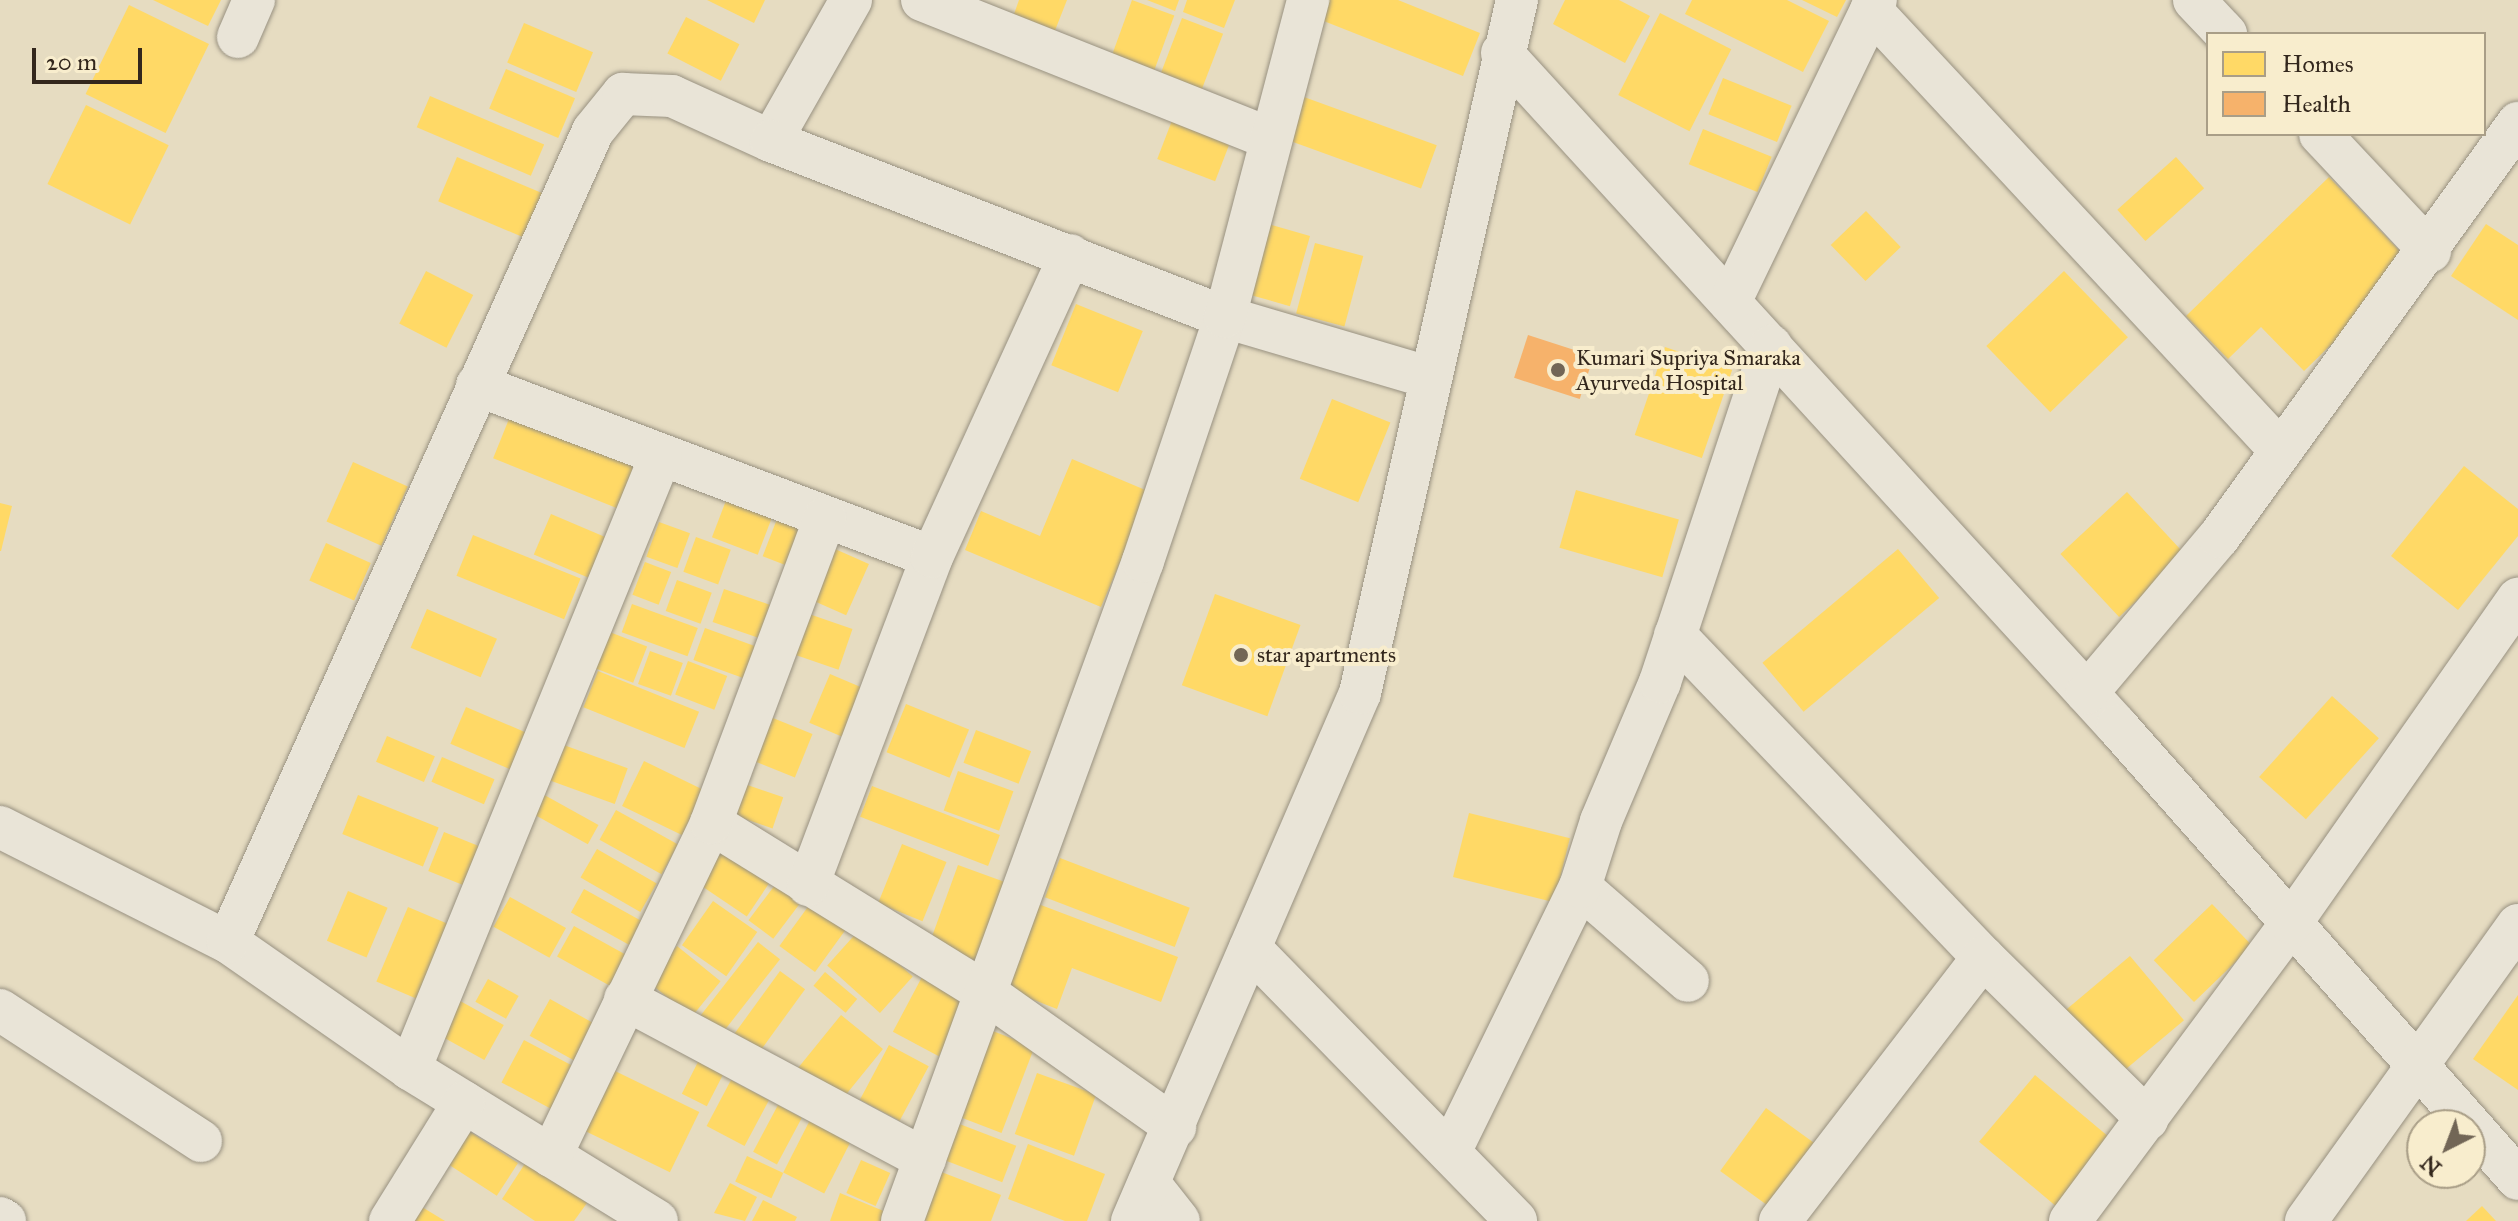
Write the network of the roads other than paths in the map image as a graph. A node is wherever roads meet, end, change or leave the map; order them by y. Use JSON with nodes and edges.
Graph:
{"nodes":[{"id":1,"x":851,"y":0,"type":"edge"},
{"id":2,"x":922,"y":0,"type":"edge"},
{"id":3,"x":1308,"y":0,"type":"edge"},
{"id":4,"x":1517,"y":0,"type":"edge"},
{"id":5,"x":2194,"y":0,"type":"edge"},
{"id":6,"x":1874,"y":5,"type":"edge"},
{"id":7,"x":2224,"y":32,"type":"edge"},
{"id":8,"x":1502,"y":53,"type":"junction"},
{"id":9,"x":2518,"y":123,"type":"edge"},
{"id":10,"x":2322,"y":136,"type":"edge"},
{"id":11,"x":1271,"y":139,"type":"junction"},
{"id":12,"x":771,"y":141,"type":"junction"},
{"id":13,"x":2430,"y":251,"type":"junction"},
{"id":14,"x":1070,"y":255,"type":"junction"},
{"id":15,"x":1730,"y":302,"type":"junction"},
{"id":16,"x":1225,"y":317,"type":"junction"},
{"id":17,"x":1771,"y":346,"type":"junction"},
{"id":18,"x":1428,"y":377,"type":"junction"},
{"id":19,"x":477,"y":385,"type":"junction"},
{"id":20,"x":2280,"y":450,"type":"junction"},
{"id":21,"x":661,"y":455,"type":"junction"},
{"id":22,"x":825,"y":518,"type":"junction"},
{"id":23,"x":932,"y":557,"type":"junction"},
{"id":24,"x":2518,"y":599,"type":"edge"},
{"id":25,"x":1675,"y":635,"type":"junction"},
{"id":26,"x":2087,"y":693,"type":"junction"},
{"id":27,"x":711,"y":823,"type":"junction"},
{"id":28,"x":0,"y":827,"type":"edge"},
{"id":29,"x":808,"y":885,"type":"junction"},
{"id":30,"x":1580,"y":887,"type":"junction"},
{"id":31,"x":2291,"y":923,"type":"junction"},
{"id":32,"x":2518,"y":925,"type":"edge"},
{"id":33,"x":228,"y":942,"type":"junction"},
{"id":34,"x":1250,"y":948,"type":"junction"},
{"id":35,"x":1983,"y":957,"type":"junction"},
{"id":36,"x":1688,"y":981,"type":"dead end"},
{"id":37,"x":986,"y":993,"type":"junction"},
{"id":38,"x":625,"y":999,"type":"junction"},
{"id":39,"x":0,"y":1010,"type":"edge"},
{"id":40,"x":2417,"y":1066,"type":"junction"},
{"id":41,"x":410,"y":1069,"type":"junction"},
{"id":42,"x":464,"y":1102,"type":"junction"},
{"id":43,"x":2147,"y":1119,"type":"junction"},
{"id":44,"x":1175,"y":1127,"type":"junction"},
{"id":45,"x":201,"y":1141,"type":"dead end"},
{"id":46,"x":1450,"y":1152,"type":"junction"},
{"id":47,"x":551,"y":1156,"type":"junction"},
{"id":48,"x":925,"y":1159,"type":"junction"},
{"id":49,"x":2518,"y":1179,"type":"edge"},
{"id":50,"x":1149,"y":1183,"type":"junction"},
{"id":51,"x":599,"y":1206,"type":"edge"},
{"id":52,"x":390,"y":1221,"type":"edge"},
{"id":53,"x":657,"y":1221,"type":"edge"},
{"id":54,"x":902,"y":1221,"type":"edge"},
{"id":55,"x":1132,"y":1221,"type":"edge"},
{"id":56,"x":1179,"y":1221,"type":"edge"},
{"id":57,"x":1516,"y":1221,"type":"edge"},
{"id":58,"x":1780,"y":1221,"type":"edge"},
{"id":59,"x":2070,"y":1221,"type":"edge"},
{"id":60,"x":2306,"y":1221,"type":"edge"}],
"edges":[{"from":1,"to":12,"type":"street"},
{"from":2,"to":11,"type":"street"},
{"from":3,"to":11,"type":"street"},
{"from":4,"to":8,"type":"street"},
{"from":5,"to":7,"type":"street"},
{"from":6,"to":15,"type":"street"},
{"from":6,"to":20,"type":"street"},
{"from":8,"to":15,"type":"street"},
{"from":8,"to":18,"type":"street"},
{"from":9,"to":13,"type":"street"},
{"from":10,"to":13,"type":"street"},
{"from":11,"to":16,"type":"street"},
{"from":12,"to":14,"type":"street"},
{"from":12,"to":19,"type":"street"},
{"from":13,"to":20,"type":"street"},
{"from":14,"to":16,"type":"street"},
{"from":14,"to":23,"type":"street"},
{"from":15,"to":17,"type":"street"},
{"from":16,"to":18,"type":"street"},
{"from":16,"to":37,"type":"street"},
{"from":17,"to":25,"type":"street"},
{"from":17,"to":26,"type":"street"},
{"from":18,"to":34,"type":"street"},
{"from":19,"to":21,"type":"street"},
{"from":19,"to":33,"type":"street"},
{"from":20,"to":26,"type":"street"},
{"from":21,"to":22,"type":"street"},
{"from":21,"to":41,"type":"street"},
{"from":22,"to":23,"type":"street"},
{"from":22,"to":27,"type":"street"},
{"from":23,"to":29,"type":"street"},
{"from":24,"to":31,"type":"street"},
{"from":25,"to":30,"type":"street"},
{"from":25,"to":35,"type":"street"},
{"from":26,"to":31,"type":"street"},
{"from":27,"to":29,"type":"street"},
{"from":27,"to":38,"type":"street"},
{"from":28,"to":33,"type":"street"},
{"from":29,"to":37,"type":"street"},
{"from":30,"to":36,"type":"street"},
{"from":30,"to":46,"type":"street"},
{"from":31,"to":40,"type":"street"},
{"from":31,"to":43,"type":"street"},
{"from":32,"to":40,"type":"street"},
{"from":33,"to":41,"type":"street"},
{"from":34,"to":44,"type":"street"},
{"from":34,"to":46,"type":"street"},
{"from":35,"to":43,"type":"street"},
{"from":35,"to":58,"type":"street"},
{"from":37,"to":44,"type":"street"},
{"from":37,"to":48,"type":"street"},
{"from":38,"to":47,"type":"street"},
{"from":38,"to":48,"type":"street"},
{"from":39,"to":45,"type":"street"},
{"from":40,"to":49,"type":"street"},
{"from":40,"to":60,"type":"street"},
{"from":41,"to":42,"type":"street"},
{"from":42,"to":47,"type":"street"},
{"from":42,"to":52,"type":"street"},
{"from":43,"to":59,"type":"street"},
{"from":44,"to":50,"type":"street"},
{"from":46,"to":57,"type":"street"},
{"from":47,"to":51,"type":"street"},
{"from":48,"to":54,"type":"street"},
{"from":50,"to":55,"type":"street"},
{"from":50,"to":56,"type":"street"},
{"from":51,"to":53,"type":"street"}]}
